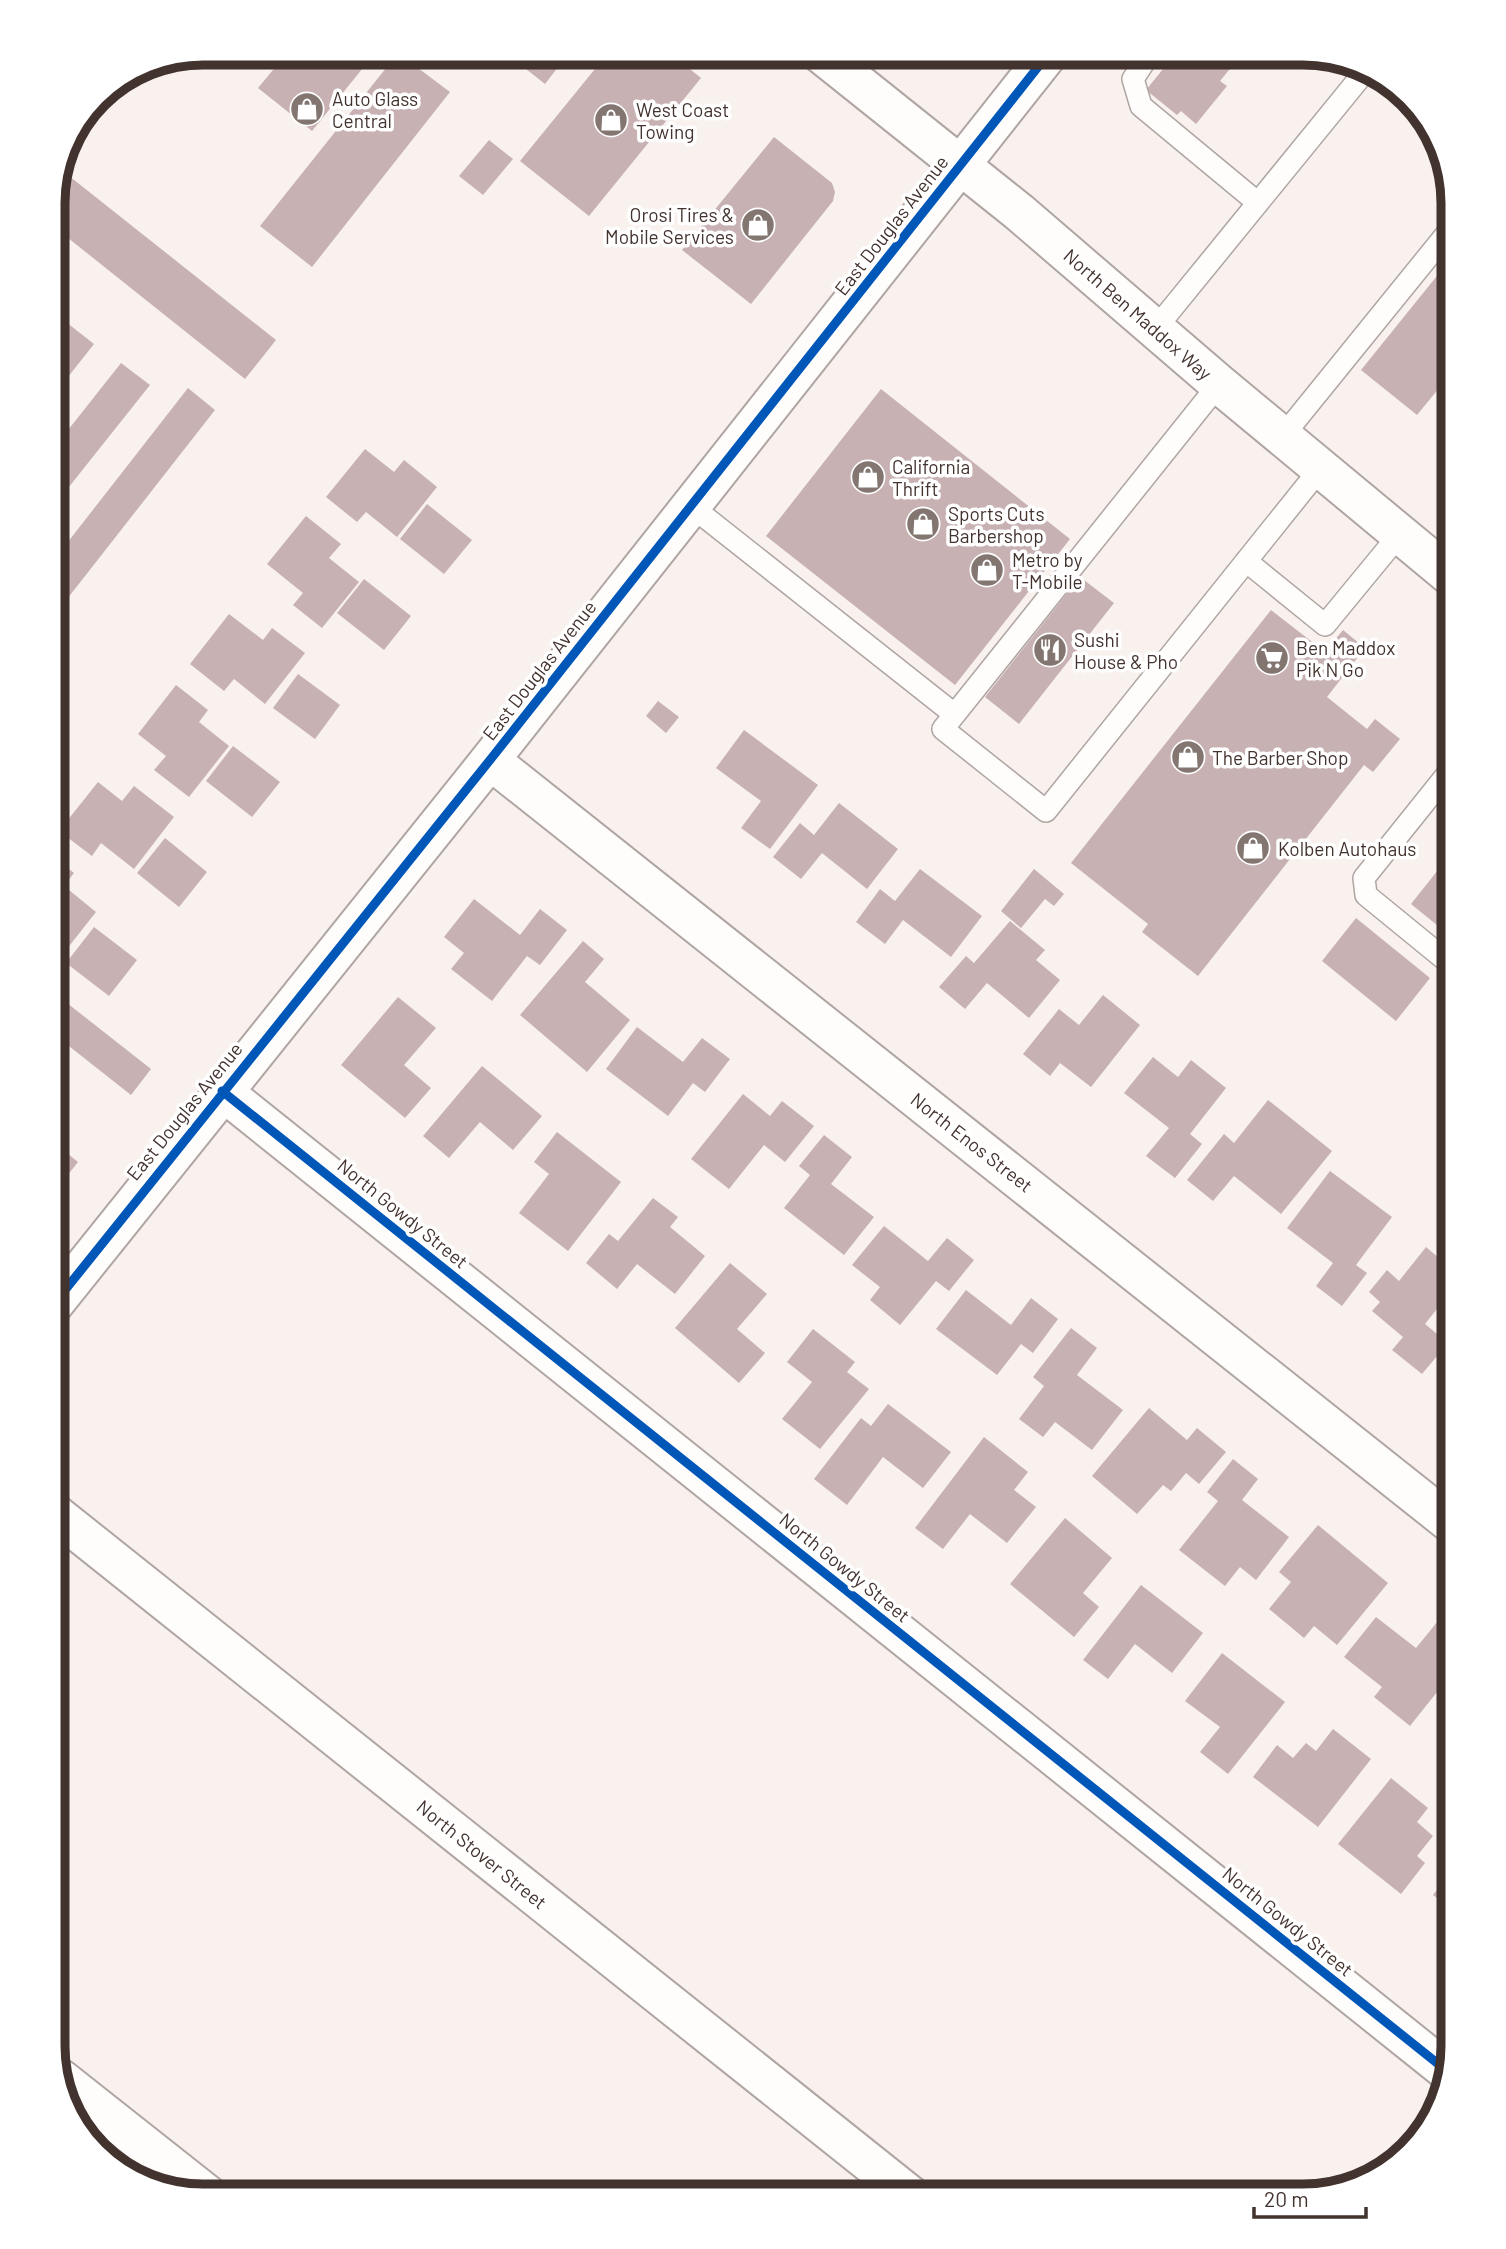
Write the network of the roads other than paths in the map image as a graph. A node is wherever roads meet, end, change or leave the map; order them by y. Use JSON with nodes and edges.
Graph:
{"nodes":[{"id":1,"x":835,"y":65,"type":"edge"},
{"id":2,"x":1039,"y":65,"type":"edge"},
{"id":3,"x":1142,"y":65,"type":"edge"},
{"id":4,"x":1360,"y":77,"type":"edge"},
{"id":5,"x":960,"y":165,"type":"junction"},
{"id":6,"x":1258,"y":203,"type":"junction"},
{"id":7,"x":1441,"y":242,"type":"edge"},
{"id":8,"x":1156,"y":328,"type":"junction"},
{"id":9,"x":1219,"y":384,"type":"junction"},
{"id":10,"x":1282,"y":437,"type":"junction"},
{"id":11,"x":1320,"y":468,"type":"junction"},
{"id":12,"x":691,"y":506,"type":"junction"},
{"id":13,"x":1399,"y":535,"type":"junction"},
{"id":14,"x":1246,"y":561,"type":"junction"},
{"id":15,"x":1441,"y":568,"type":"edge"},
{"id":16,"x":954,"y":714,"type":"junction"},
{"id":17,"x":490,"y":760,"type":"junction"},
{"id":18,"x":1441,"y":783,"type":"edge"},
{"id":19,"x":1441,"y":956,"type":"edge"},
{"id":20,"x":222,"y":1091,"type":"junction"},
{"id":21,"x":65,"y":1290,"type":"edge"},
{"id":22,"x":1441,"y":1515,"type":"edge"},
{"id":23,"x":65,"y":1522,"type":"edge"},
{"id":24,"x":1440,"y":2064,"type":"edge"},
{"id":25,"x":71,"y":2087,"type":"edge"},
{"id":26,"x":194,"y":2184,"type":"edge"},
{"id":27,"x":896,"y":2184,"type":"edge"}],
"edges":[{"from":1,"to":5,"type":"street","name":"North Ben Maddox Way"},
{"from":2,"to":5,"type":"street","name":"East Douglas Avenue"},
{"from":3,"to":6,"type":"lane"},
{"from":4,"to":6,"type":"lane"},
{"from":5,"to":8,"type":"street","name":"North Ben Maddox Way"},
{"from":5,"to":12,"type":"street","name":"East Douglas Avenue"},
{"from":6,"to":8,"type":"lane"},
{"from":7,"to":10,"type":"lane"},
{"from":8,"to":9,"type":"street","name":"North Ben Maddox Way"},
{"from":9,"to":10,"type":"street","name":"North Ben Maddox Way"},
{"from":9,"to":16,"type":"lane"},
{"from":10,"to":11,"type":"street","name":"North Ben Maddox Way"},
{"from":11,"to":13,"type":"street","name":"North Ben Maddox Way"},
{"from":11,"to":14,"type":"lane"},
{"from":12,"to":16,"type":"lane"},
{"from":12,"to":17,"type":"street","name":"East Douglas Avenue"},
{"from":13,"to":14,"type":"lane"},
{"from":13,"to":15,"type":"street","name":"North Ben Maddox Way"},
{"from":14,"to":16,"type":"lane"},
{"from":17,"to":20,"type":"street","name":"East Douglas Avenue"},
{"from":17,"to":22,"type":"street","name":"North Enos Street"},
{"from":18,"to":19,"type":"lane"},
{"from":20,"to":21,"type":"street","name":"East Douglas Avenue"},
{"from":20,"to":24,"type":"street","name":"North Gowdy Street"},
{"from":23,"to":27,"type":"street","name":"North Stover Street"},
{"from":25,"to":26,"type":"street"}]}
